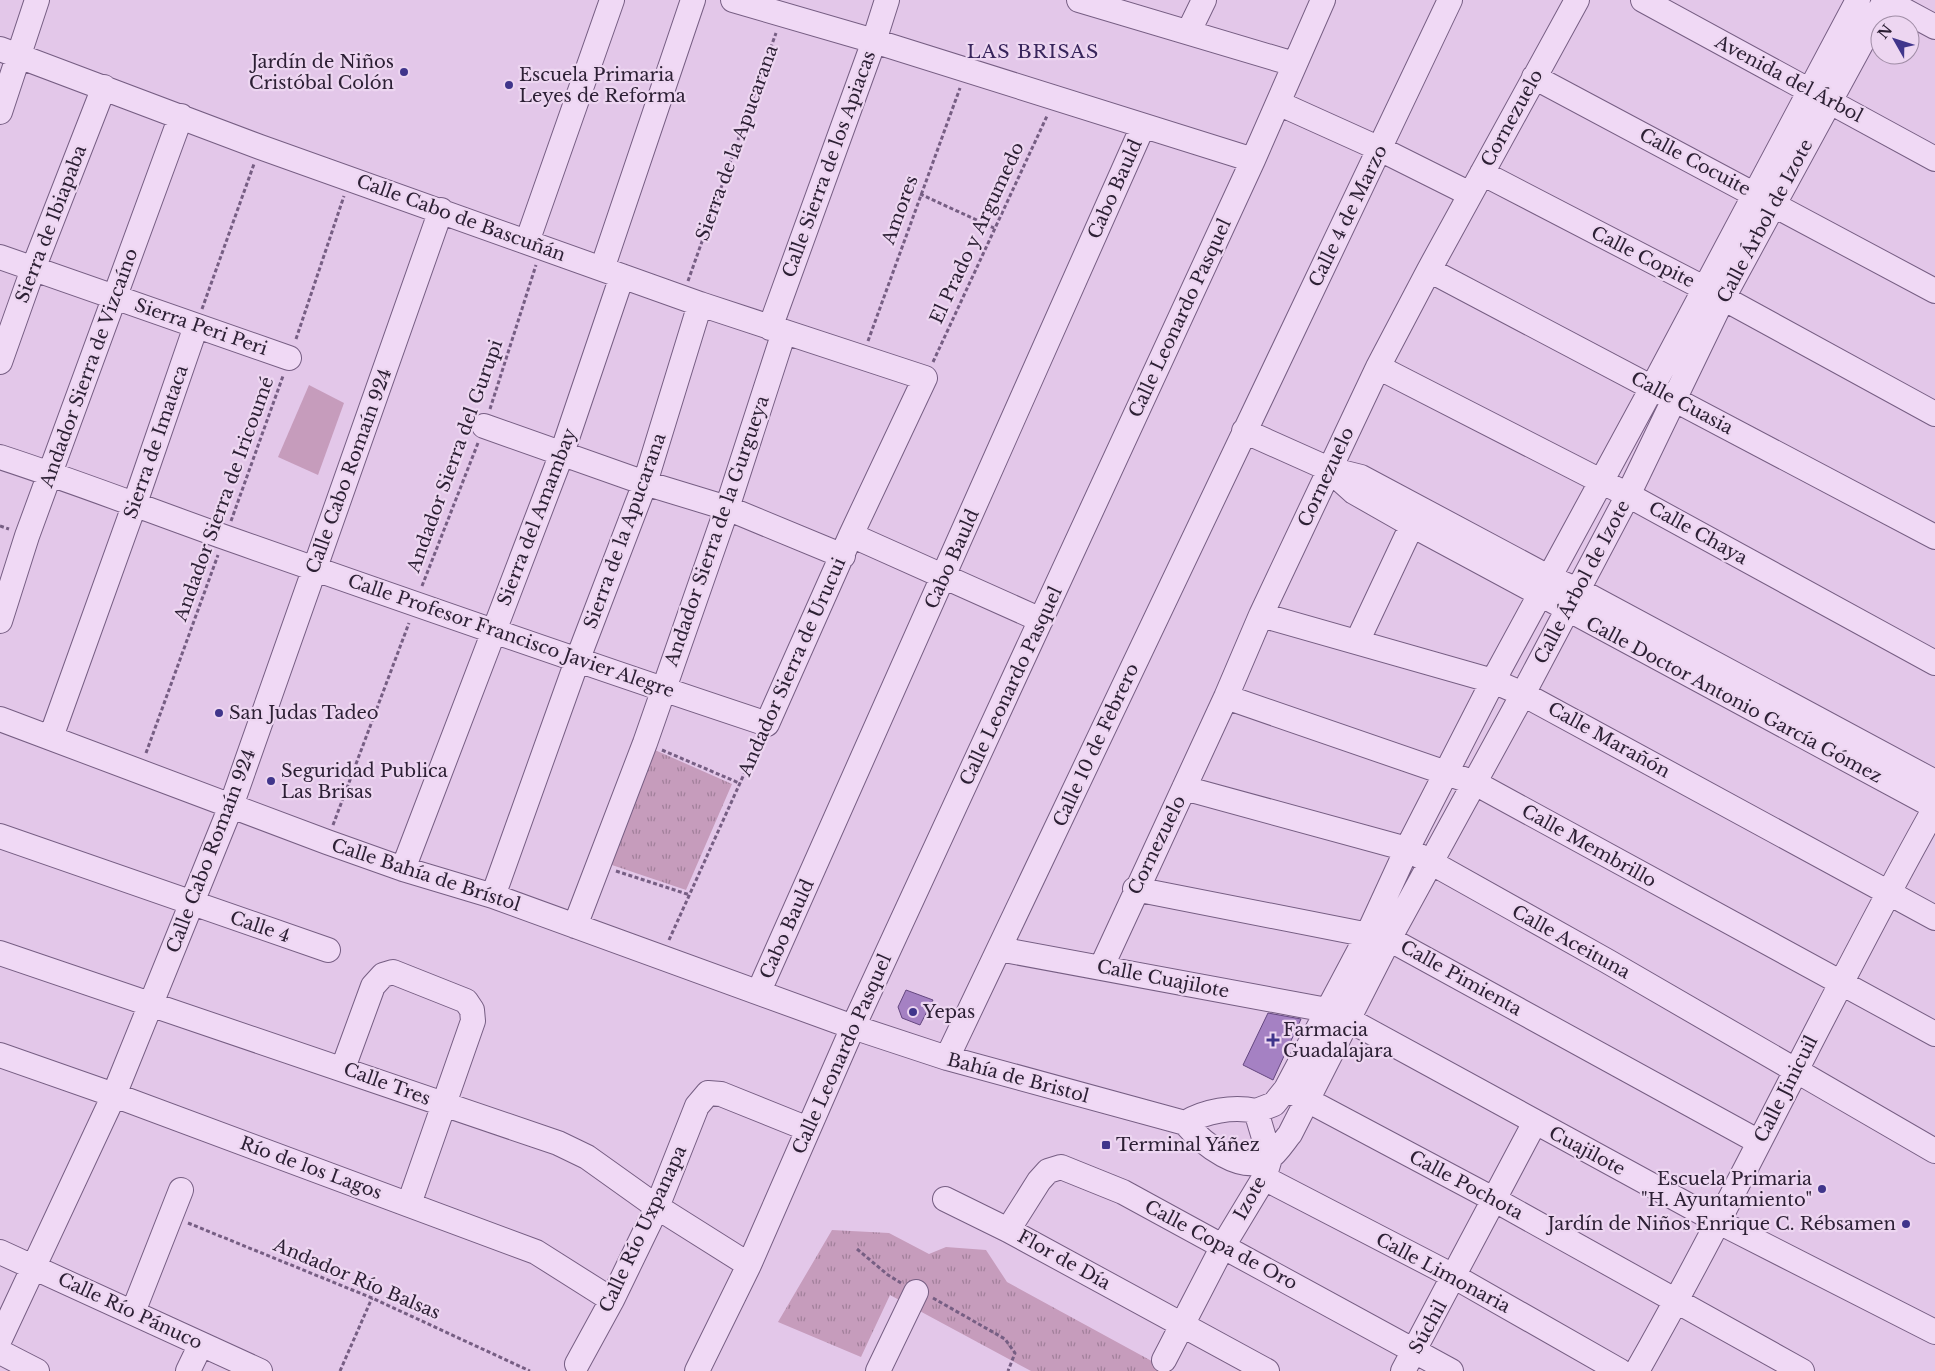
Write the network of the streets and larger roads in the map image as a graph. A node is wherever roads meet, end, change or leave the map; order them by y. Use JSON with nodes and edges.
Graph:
{"nodes":[{"id":1,"x":37,"y":0,"type":"edge"},
{"id":2,"x":612,"y":0,"type":"edge"},
{"id":3,"x":693,"y":0,"type":"edge"},
{"id":4,"x":733,"y":0,"type":"edge"},
{"id":5,"x":887,"y":0,"type":"edge"},
{"id":6,"x":1079,"y":0,"type":"edge"},
{"id":7,"x":1204,"y":0,"type":"edge"},
{"id":8,"x":1323,"y":0,"type":"edge"},
{"id":9,"x":1450,"y":0,"type":"edge"},
{"id":10,"x":1577,"y":0,"type":"edge"},
{"id":11,"x":1643,"y":0,"type":"edge"},
{"id":12,"x":1858,"y":0,"type":"edge"},
{"id":13,"x":1885,"y":0,"type":"edge"},
{"id":14,"x":1935,"y":27,"type":"edge"},
{"id":15,"x":1189,"y":31,"type":"junction"},
{"id":16,"x":874,"y":41,"type":"junction"},
{"id":17,"x":10,"y":52,"type":"edge"},
{"id":18,"x":1294,"y":64,"type":"junction"},
{"id":19,"x":1534,"y":77,"type":"junction"},
{"id":20,"x":104,"y":87,"type":"junction"},
{"id":21,"x":1819,"y":96,"type":"junction"},
{"id":22,"x":1278,"y":103,"type":"junction"},
{"id":23,"x":0,"y":112,"type":"edge"},
{"id":24,"x":181,"y":116,"type":"junction"},
{"id":25,"x":1143,"y":126,"type":"junction"},
{"id":26,"x":1380,"y":149,"type":"junction"},
{"id":27,"x":1935,"y":159,"type":"edge"},
{"id":28,"x":1252,"y":160,"type":"junction"},
{"id":29,"x":1482,"y":173,"type":"junction"},
{"id":30,"x":1470,"y":194,"type":"junction"},
{"id":31,"x":1764,"y":199,"type":"junction"},
{"id":32,"x":442,"y":210,"type":"junction"},
{"id":33,"x":534,"y":244,"type":"junction"},
{"id":34,"x":0,"y":257,"type":"edge"},
{"id":35,"x":33,"y":269,"type":"junction"},
{"id":36,"x":1429,"y":270,"type":"junction"},
{"id":37,"x":612,"y":272,"type":"junction"},
{"id":38,"x":1935,"y":291,"type":"edge"},
{"id":39,"x":1714,"y":294,"type":"junction"},
{"id":40,"x":115,"y":296,"type":"junction"},
{"id":41,"x":691,"y":301,"type":"junction"},
{"id":42,"x":196,"y":326,"type":"junction"},
{"id":43,"x":777,"y":330,"type":"junction"},
{"id":44,"x":289,"y":358,"type":"road end"},
{"id":45,"x":0,"y":362,"type":"edge"},
{"id":46,"x":1378,"y":367,"type":"junction"},
{"id":47,"x":925,"y":378,"type":"joint"},
{"id":48,"x":1652,"y":388,"type":"junction"},
{"id":49,"x":1675,"y":400,"type":"junction"},
{"id":50,"x":1935,"y":414,"type":"edge"},
{"id":51,"x":484,"y":426,"type":"road end"},
{"id":52,"x":1244,"y":431,"type":"junction"},
{"id":53,"x":562,"y":453,"type":"junction"},
{"id":54,"x":0,"y":457,"type":"edge"},
{"id":55,"x":1329,"y":469,"type":"junction"},
{"id":56,"x":51,"y":474,"type":"junction"},
{"id":57,"x":645,"y":483,"type":"junction"},
{"id":58,"x":1600,"y":483,"type":"junction"},
{"id":59,"x":1628,"y":495,"type":"junction"},
{"id":60,"x":135,"y":503,"type":"junction"},
{"id":61,"x":727,"y":508,"type":"junction"},
{"id":62,"x":1412,"y":525,"type":"junction"},
{"id":63,"x":1935,"y":537,"type":"edge"},
{"id":64,"x":847,"y":545,"type":"junction"},
{"id":65,"x":314,"y":568,"type":"junction"},
{"id":66,"x":945,"y":575,"type":"junction"},
{"id":67,"x":1545,"y":587,"type":"junction"},
{"id":68,"x":1578,"y":590,"type":"junction"},
{"id":69,"x":1567,"y":610,"type":"junction"},
{"id":70,"x":1261,"y":615,"type":"junction"},
{"id":71,"x":1041,"y":620,"type":"junction"},
{"id":72,"x":0,"y":621,"type":"edge"},
{"id":73,"x":494,"y":631,"type":"junction"},
{"id":74,"x":1357,"y":642,"type":"junction"},
{"id":75,"x":577,"y":661,"type":"junction"},
{"id":76,"x":1935,"y":663,"type":"edge"},
{"id":77,"x":1493,"y":681,"type":"junction"},
{"id":78,"x":664,"y":690,"type":"junction"},
{"id":79,"x":1524,"y":694,"type":"junction"},
{"id":80,"x":1226,"y":697,"type":"junction"},
{"id":81,"x":0,"y":719,"type":"edge"},
{"id":82,"x":767,"y":724,"type":"joint"},
{"id":83,"x":51,"y":737,"type":"junction"},
{"id":84,"x":1445,"y":773,"type":"junction"},
{"id":85,"x":1935,"y":782,"type":"edge"},
{"id":86,"x":1475,"y":784,"type":"junction"},
{"id":87,"x":1184,"y":788,"type":"junction"},
{"id":88,"x":231,"y":806,"type":"junction"},
{"id":89,"x":1935,"y":808,"type":"edge"},
{"id":90,"x":0,"y":836,"type":"edge"},
{"id":91,"x":1407,"y":849,"type":"junction"},
{"id":92,"x":1430,"y":864,"type":"junction"},
{"id":93,"x":403,"y":869,"type":"junction"},
{"id":94,"x":1136,"y":890,"type":"junction"},
{"id":95,"x":1888,"y":892,"type":"junction"},
{"id":96,"x":493,"y":896,"type":"junction"},
{"id":97,"x":191,"y":903,"type":"junction"},
{"id":98,"x":1935,"y":918,"type":"edge"},
{"id":99,"x":575,"y":926,"type":"junction"},
{"id":100,"x":1378,"y":937,"type":"junction"},
{"id":101,"x":999,"y":949,"type":"junction"},
{"id":102,"x":328,"y":950,"type":"dead end"},
{"id":103,"x":0,"y":952,"type":"edge"},
{"id":104,"x":1101,"y":968,"type":"junction"},
{"id":105,"x":1840,"y":984,"type":"junction"},
{"id":106,"x":759,"y":991,"type":"junction"},
{"id":107,"x":151,"y":1004,"type":"junction"},
{"id":108,"x":1327,"y":1010,"type":"junction"},
{"id":109,"x":1349,"y":1020,"type":"junction"},
{"id":110,"x":853,"y":1026,"type":"junction"},
{"id":111,"x":1935,"y":1034,"type":"edge"},
{"id":112,"x":0,"y":1056,"type":"edge"},
{"id":113,"x":947,"y":1058,"type":"junction"},
{"id":114,"x":342,"y":1068,"type":"junction"},
{"id":115,"x":1795,"y":1069,"type":"junction"},
{"id":116,"x":1286,"y":1089,"type":"junction"},
{"id":117,"x":114,"y":1095,"type":"junction"},
{"id":118,"x":1306,"y":1100,"type":"junction"},
{"id":119,"x":444,"y":1104,"type":"junction"},
{"id":120,"x":1256,"y":1111,"type":"junction"},
{"id":121,"x":1535,"y":1122,"type":"junction"},
{"id":122,"x":1185,"y":1123,"type":"junction"},
{"id":123,"x":808,"y":1129,"type":"junction"},
{"id":124,"x":1759,"y":1142,"type":"junction"},
{"id":125,"x":1935,"y":1151,"type":"edge"},
{"id":126,"x":1267,"y":1168,"type":"junction"},
{"id":127,"x":181,"y":1190,"type":"dead end"},
{"id":128,"x":945,"y":1199,"type":"dead end"},
{"id":129,"x":1495,"y":1200,"type":"junction"},
{"id":130,"x":409,"y":1204,"type":"junction"},
{"id":131,"x":657,"y":1207,"type":"junction"},
{"id":132,"x":1717,"y":1221,"type":"junction"},
{"id":133,"x":1008,"y":1230,"type":"junction"},
{"id":134,"x":1223,"y":1246,"type":"junction"},
{"id":135,"x":0,"y":1252,"type":"edge"},
{"id":136,"x":749,"y":1265,"type":"junction"},
{"id":137,"x":32,"y":1266,"type":"junction"},
{"id":138,"x":1454,"y":1277,"type":"junction"},
{"id":139,"x":916,"y":1292,"type":"road end"},
{"id":140,"x":612,"y":1300,"type":"junction"},
{"id":141,"x":1676,"y":1302,"type":"junction"},
{"id":142,"x":133,"y":1312,"type":"junction"},
{"id":143,"x":1182,"y":1325,"type":"junction"},
{"id":144,"x":1935,"y":1332,"type":"edge"},
{"id":145,"x":0,"y":1339,"type":"edge"},
{"id":146,"x":201,"y":1344,"type":"junction"},
{"id":147,"x":1415,"y":1351,"type":"junction"},
{"id":148,"x":0,"y":1352,"type":"edge"},
{"id":149,"x":1164,"y":1360,"type":"dead end"},
{"id":150,"x":577,"y":1364,"type":"dead end"},
{"id":151,"x":37,"y":1371,"type":"edge"},
{"id":152,"x":188,"y":1371,"type":"edge"},
{"id":153,"x":260,"y":1371,"type":"edge"},
{"id":154,"x":697,"y":1371,"type":"edge"},
{"id":155,"x":878,"y":1371,"type":"edge"},
{"id":156,"x":1267,"y":1371,"type":"edge"},
{"id":157,"x":1403,"y":1371,"type":"edge"},
{"id":158,"x":1450,"y":1371,"type":"edge"},
{"id":159,"x":1620,"y":1371,"type":"edge"},
{"id":160,"x":1638,"y":1371,"type":"edge"},
{"id":161,"x":1802,"y":1371,"type":"edge"}],
"edges":[{"from":1,"to":17,"type":"street"},
{"from":2,"to":33,"type":"street"},
{"from":3,"to":37,"type":"street","name":"Sierra del Amambay"},
{"from":4,"to":16,"type":"street"},
{"from":5,"to":16,"type":"street","name":"Calle Sierra de los Apiacas"},
{"from":6,"to":15,"type":"street"},
{"from":7,"to":15,"type":"street"},
{"from":8,"to":18,"type":"street","name":"Calle Leonardo Pasquel"},
{"from":9,"to":26,"type":"street","name":"Calle 4 de Marzo"},
{"from":10,"to":19,"type":"street","name":"Cornezuelo"},
{"from":11,"to":21,"type":"street","name":"Avenida del Árbol"},
{"from":12,"to":21,"type":"street","name":"Calle Árbol de Izote"},
{"from":13,"to":14,"type":"street"},
{"from":13,"to":21,"type":"street","name":"Calle Árbol de Izote"},
{"from":15,"to":18,"type":"street"},
{"from":16,"to":25,"type":"street"},
{"from":16,"to":43,"type":"street","name":"Calle Sierra de los Apiacas"},
{"from":17,"to":20,"type":"street","name":"Calle Cabo de Bascuñán"},
{"from":17,"to":23,"type":"street"},
{"from":18,"to":22,"type":"street","name":"Calle Leonardo Pasquel"},
{"from":19,"to":29,"type":"street","name":"Cornezuelo"},
{"from":19,"to":31,"type":"street","name":"Calle Cocuite"},
{"from":20,"to":24,"type":"street","name":"Calle Cabo de Bascuñán"},
{"from":20,"to":35,"type":"street","name":"Sierra de Ibiapaba"},
{"from":21,"to":27,"type":"street","name":"Avenida del Árbol"},
{"from":21,"to":31,"type":"street","name":"Calle Árbol de Izote"},
{"from":22,"to":26,"type":"street"},
{"from":22,"to":28,"type":"street","name":"Calle Leonardo Pasquel"},
{"from":24,"to":32,"type":"street","name":"Calle Cabo de Bascuñán"},
{"from":24,"to":40,"type":"street","name":"Andador Sierra de Vizcaíno"},
{"from":25,"to":28,"type":"street"},
{"from":25,"to":66,"type":"street","name":"Cabo Bauld"},
{"from":26,"to":30,"type":"street"},
{"from":26,"to":52,"type":"street","name":"Calle 4 de Marzo"},
{"from":28,"to":71,"type":"street","name":"Calle Leonardo Pasquel"},
{"from":29,"to":30,"type":"street","name":"Cornezuelo"},
{"from":29,"to":39,"type":"street","name":"Calle Copite"},
{"from":30,"to":36,"type":"street","name":"Cornezuelo"},
{"from":31,"to":38,"type":"street","name":"Calle Cocuite"},
{"from":31,"to":39,"type":"street","name":"Calle Árbol de Izote"},
{"from":32,"to":33,"type":"street","name":"Calle Cabo de Bascuñán"},
{"from":32,"to":65,"type":"street","name":"Calle Cabo Romaín 924"},
{"from":33,"to":37,"type":"street","name":"Calle Cabo de Bascuñán"},
{"from":34,"to":35,"type":"street","name":"Sierra Peri Peri"},
{"from":35,"to":40,"type":"street","name":"Sierra Peri Peri"},
{"from":35,"to":45,"type":"street","name":"Sierra de Ibiapaba"},
{"from":36,"to":46,"type":"street","name":"Cornezuelo"},
{"from":36,"to":48,"type":"street","name":"Calle Cuasia"},
{"from":37,"to":41,"type":"street","name":"Calle Cabo de Bascuñán"},
{"from":37,"to":53,"type":"street","name":"Sierra del Amambay"},
{"from":39,"to":48,"type":"street","name":"Calle Árbol de Izote"},
{"from":39,"to":49,"type":"street","name":"Calle Árbol de Izote"},
{"from":39,"to":50,"type":"street","name":"Calle Copite"},
{"from":40,"to":42,"type":"street","name":"Sierra Peri Peri"},
{"from":40,"to":56,"type":"street","name":"Andador Sierra de Vizcaíno"},
{"from":41,"to":43,"type":"street","name":"Calle Cabo de Bascuñán"},
{"from":41,"to":57,"type":"street","name":"Sierra de la Apucarana"},
{"from":42,"to":44,"type":"street","name":"Sierra Peri Peri"},
{"from":42,"to":60,"type":"street","name":"Sierra de Imataca"},
{"from":43,"to":47,"type":"street","name":"Calle Cabo de Bascuñán"},
{"from":43,"to":61,"type":"street","name":"Andador Sierra de la Gurgueya"},
{"from":46,"to":55,"type":"street","name":"Cornezuelo"},
{"from":46,"to":58,"type":"street","name":"Calle Chaya"},
{"from":47,"to":64,"type":"street","name":"Andador Sierra de Urucui"},
{"from":48,"to":49,"type":"street","name":"Calle Cuasia"},
{"from":48,"to":58,"type":"street","name":"Calle Árbol de Izote"},
{"from":49,"to":59,"type":"street","name":"Calle Árbol de Izote"},
{"from":49,"to":63,"type":"street","name":"Calle Cuasia"},
{"from":51,"to":53,"type":"street"},
{"from":52,"to":55,"type":"street","name":"Calle Doctor Antonio García Gómez"},
{"from":52,"to":101,"type":"street","name":"Calle 10 de Febrero"},
{"from":53,"to":57,"type":"street"},
{"from":53,"to":73,"type":"street","name":"Sierra del Amambay"},
{"from":54,"to":56,"type":"street","name":"Calle Profesor Francisco Javier Alegre"},
{"from":55,"to":62,"type":"street","name":"Calle Doctor Antonio García Gómez"},
{"from":55,"to":67,"type":"street","name":"Calle Doctor Antonio García Gómez"},
{"from":55,"to":70,"type":"street","name":"Cornezuelo"},
{"from":56,"to":60,"type":"street","name":"Calle Profesor Francisco Javier Alegre"},
{"from":56,"to":72,"type":"street","name":"Andador Sierra de Vizcaíno"},
{"from":57,"to":61,"type":"street"},
{"from":57,"to":75,"type":"street","name":"Sierra de la Apucarana"},
{"from":58,"to":59,"type":"street","name":"Calle Chaya"},
{"from":58,"to":67,"type":"street","name":"Calle Árbol de Izote"},
{"from":59,"to":68,"type":"street","name":"Calle Árbol de Izote"},
{"from":59,"to":76,"type":"street","name":"Calle Chaya"},
{"from":60,"to":65,"type":"street","name":"Calle Profesor Francisco Javier Alegre"},
{"from":60,"to":83,"type":"street","name":"Sierra de Imataca"},
{"from":61,"to":64,"type":"street"},
{"from":61,"to":78,"type":"street","name":"Andador Sierra de la Gurgueya"},
{"from":62,"to":67,"type":"street","name":"Calle Doctor Antonio García Gómez"},
{"from":62,"to":74,"type":"street"},
{"from":64,"to":66,"type":"street"},
{"from":64,"to":82,"type":"street","name":"Andador Sierra de Urucui"},
{"from":65,"to":73,"type":"street","name":"Calle Profesor Francisco Javier Alegre"},
{"from":65,"to":88,"type":"street","name":"Calle Cabo Romaín 924"},
{"from":66,"to":71,"type":"street"},
{"from":66,"to":106,"type":"street","name":"Cabo Bauld"},
{"from":67,"to":68,"type":"street","name":"Calle Doctor Antonio García Gómez"},
{"from":67,"to":69,"type":"street","name":"Calle Doctor Antonio García Gómez"},
{"from":67,"to":77,"type":"street","name":"Calle Árbol de Izote"},
{"from":68,"to":69,"type":"street","name":"Calle Árbol de Izote"},
{"from":68,"to":85,"type":"street","name":"Calle Doctor Antonio García Gómez"},
{"from":69,"to":79,"type":"street","name":"Calle Árbol de Izote"},
{"from":69,"to":89,"type":"street","name":"Calle Doctor Antonio García Gómez"},
{"from":70,"to":74,"type":"street","name":"Calle Marañón"},
{"from":70,"to":80,"type":"street","name":"Cornezuelo"},
{"from":71,"to":110,"type":"street","name":"Calle Leonardo Pasquel"},
{"from":73,"to":75,"type":"street","name":"Calle Profesor Francisco Javier Alegre"},
{"from":73,"to":93,"type":"street","name":"Sierra del Amambay"},
{"from":74,"to":77,"type":"street","name":"Calle Marañón"},
{"from":75,"to":78,"type":"street","name":"Calle Profesor Francisco Javier Alegre"},
{"from":75,"to":96,"type":"street","name":"Sierra de la Apucarana"},
{"from":77,"to":79,"type":"street","name":"Calle Marañón"},
{"from":77,"to":84,"type":"street","name":"Calle Árbol de Izote"},
{"from":78,"to":82,"type":"street","name":"Calle Profesor Francisco Javier Alegre"},
{"from":78,"to":99,"type":"street","name":"Andador Sierra de la Gurgueya"},
{"from":79,"to":86,"type":"street","name":"Calle Árbol de Izote"},
{"from":79,"to":95,"type":"street","name":"Calle Marañón"},
{"from":80,"to":84,"type":"street","name":"Calle Membrillo"},
{"from":80,"to":87,"type":"street","name":"Cornezuelo"},
{"from":81,"to":83,"type":"street","name":"Calle Bahía de Brístol"},
{"from":83,"to":88,"type":"street","name":"Calle Bahía de Brístol"},
{"from":84,"to":86,"type":"street","name":"Calle Membrillo"},
{"from":84,"to":91,"type":"street","name":"Calle Árbol de Izote"},
{"from":86,"to":92,"type":"street","name":"Calle Árbol de Izote"},
{"from":86,"to":105,"type":"street","name":"Calle Membrillo"},
{"from":87,"to":91,"type":"street","name":"Calle Aceituna"},
{"from":87,"to":94,"type":"street","name":"Cornezuelo"},
{"from":88,"to":93,"type":"street","name":"Calle Bahía de Brístol"},
{"from":88,"to":97,"type":"street","name":"Calle Cabo Romaín 924"},
{"from":89,"to":95,"type":"street","name":"Calle Jinicuil"},
{"from":90,"to":97,"type":"street","name":"Calle 4"},
{"from":91,"to":92,"type":"street","name":"Calle Aceituna"},
{"from":91,"to":100,"type":"street","name":"Calle Árbol de Izote"},
{"from":92,"to":100,"type":"street","name":"Calle Árbol de Izote"},
{"from":92,"to":115,"type":"street","name":"Calle Aceituna"},
{"from":93,"to":96,"type":"street","name":"Calle Bahía de Brístol"},
{"from":94,"to":100,"type":"street","name":"Calle Pimienta"},
{"from":94,"to":104,"type":"street","name":"Cornezuelo"},
{"from":95,"to":98,"type":"street","name":"Calle Marañón"},
{"from":95,"to":105,"type":"street","name":"Calle Jinicuil"},
{"from":96,"to":99,"type":"street","name":"Calle Bahía de Brístol"},
{"from":97,"to":102,"type":"street","name":"Calle 4"},
{"from":97,"to":107,"type":"street","name":"Calle Cabo Romaín 924"},
{"from":99,"to":106,"type":"street","name":"Calle Bahía de Brístol"},
{"from":100,"to":108,"type":"street","name":"Calle Árbol de Izote"},
{"from":100,"to":109,"type":"street","name":"Calle Árbol de Izote"},
{"from":100,"to":124,"type":"street","name":"Calle Pimienta"},
{"from":101,"to":104,"type":"street","name":"Calle Cuajilote"},
{"from":101,"to":113,"type":"street","name":"Calle 10 de Febrero"},
{"from":103,"to":107,"type":"street","name":"Calle Tres"},
{"from":104,"to":108,"type":"street","name":"Calle Cuajilote"},
{"from":105,"to":111,"type":"street","name":"Calle Membrillo"},
{"from":105,"to":115,"type":"street","name":"Calle Jinicuil"},
{"from":106,"to":110,"type":"street","name":"Calle Bahía de Brístol"},
{"from":107,"to":114,"type":"street","name":"Calle Tres"},
{"from":107,"to":117,"type":"street","name":"Calle Cabo Romaín 924"},
{"from":108,"to":116,"type":"street","name":"Calle Árbol de Izote"},
{"from":109,"to":118,"type":"street","name":"Calle Árbol de Izote"},
{"from":109,"to":121,"type":"street","name":"Cuajilote"},
{"from":110,"to":113,"type":"street","name":"Bahía de Bristol"},
{"from":110,"to":123,"type":"street","name":"Calle Leonardo Pasquel"},
{"from":112,"to":117,"type":"street","name":"Río de los Lagos"},
{"from":113,"to":122,"type":"street","name":"Bahía de Bristol"},
{"from":114,"to":119,"type":"street","name":"Calle Tres"},
{"from":114,"to":119,"type":"street"},
{"from":115,"to":124,"type":"street","name":"Calle Jinicuil"},
{"from":115,"to":125,"type":"street","name":"Calle Aceituna"},
{"from":116,"to":118,"type":"street","name":"Calle Pochota"},
{"from":116,"to":120,"type":"street","name":"Calle Árbol de Izote"},
{"from":117,"to":130,"type":"street","name":"Río de los Lagos"},
{"from":117,"to":137,"type":"street","name":"Calle Cabo Romaín 924"},
{"from":118,"to":126,"type":"street","name":"Calle Árbol de Izote"},
{"from":118,"to":129,"type":"street","name":"Calle Pochota"},
{"from":119,"to":130,"type":"street"},
{"from":119,"to":131,"type":"street","name":"Calle Tres"},
{"from":120,"to":122,"type":"street"},
{"from":120,"to":126,"type":"street","name":"Izote"},
{"from":121,"to":129,"type":"street","name":"Súchil"},
{"from":121,"to":132,"type":"street","name":"Cuajilote"},
{"from":122,"to":126,"type":"street","name":"Bahía de Bristol"},
{"from":123,"to":131,"type":"street","name":"Calle Río Uxpanapa"},
{"from":123,"to":136,"type":"street","name":"Calle Leonardo Pasquel"},
{"from":124,"to":132,"type":"street","name":"Calle Jinicuil"},
{"from":126,"to":134,"type":"street","name":"Izote"},
{"from":126,"to":138,"type":"street","name":"Calle Limonaria"},
{"from":127,"to":142,"type":"street"},
{"from":128,"to":133,"type":"street","name":"Flor de Día"},
{"from":129,"to":138,"type":"street","name":"Súchil"},
{"from":129,"to":141,"type":"street","name":"Calle Pochota"},
{"from":130,"to":140,"type":"street","name":"Río de los Lagos"},
{"from":131,"to":136,"type":"street","name":"Calle Tres"},
{"from":131,"to":140,"type":"street","name":"Calle Río Uxpanapa"},
{"from":132,"to":141,"type":"street","name":"Calle Jinicuil"},
{"from":132,"to":144,"type":"street","name":"Cuajilote"},
{"from":133,"to":134,"type":"street","name":"Calle Copa de Oro"},
{"from":133,"to":143,"type":"street","name":"Flor de Día"},
{"from":134,"to":143,"type":"street","name":"Izote"},
{"from":134,"to":147,"type":"street","name":"Calle Copa de Oro"},
{"from":135,"to":137,"type":"street","name":"Calle Río Pánuco"},
{"from":136,"to":154,"type":"street","name":"Calle Leonardo Pasquel"},
{"from":137,"to":142,"type":"street","name":"Calle Río Pánuco"},
{"from":137,"to":145,"type":"street","name":"Calle Cabo Romaín 924"},
{"from":138,"to":147,"type":"street","name":"Súchil"},
{"from":138,"to":159,"type":"street","name":"Calle Limonaria"},
{"from":139,"to":155,"type":"street"},
{"from":140,"to":150,"type":"street","name":"Calle Río Uxpanapa"},
{"from":141,"to":160,"type":"street","name":"Calle Jinicuil"},
{"from":141,"to":161,"type":"street","name":"Calle Pochota"},
{"from":142,"to":146,"type":"street","name":"Calle Río Pánuco"},
{"from":143,"to":149,"type":"street","name":"Izote"},
{"from":143,"to":156,"type":"street","name":"Flor de Día"},
{"from":146,"to":152,"type":"street"},
{"from":146,"to":153,"type":"street","name":"Calle Río Pánuco"},
{"from":147,"to":157,"type":"street","name":"Súchil"},
{"from":147,"to":158,"type":"street","name":"Calle Copa de Oro"},
{"from":148,"to":151,"type":"street"}]}
